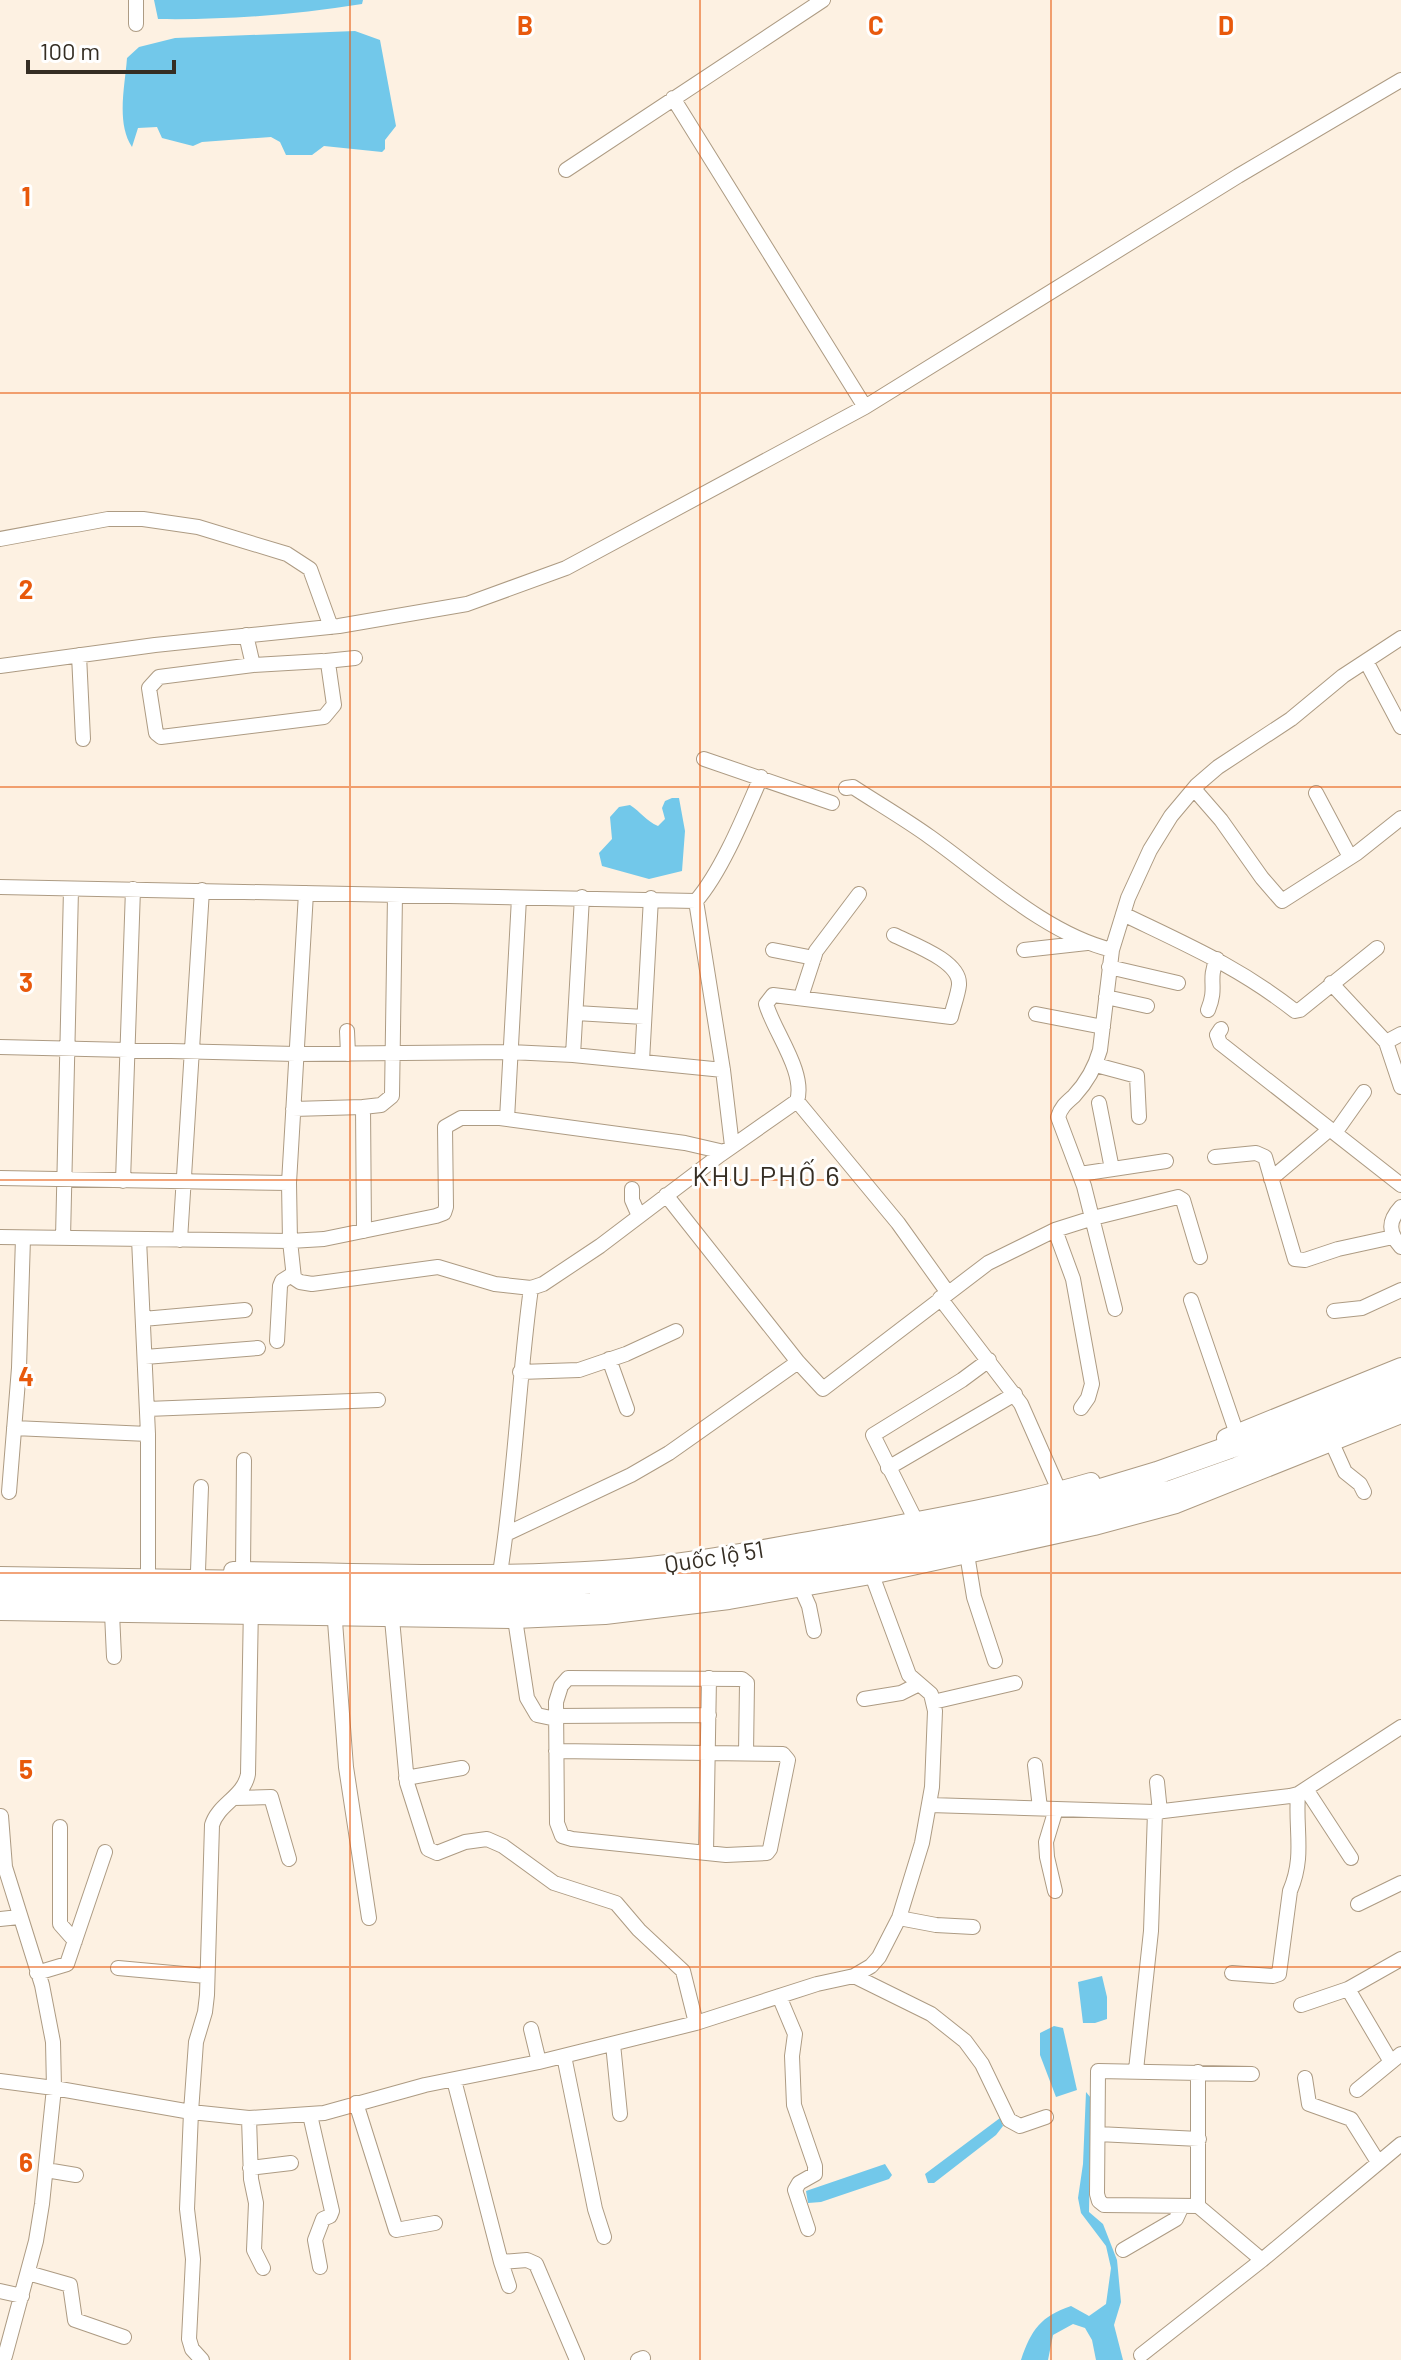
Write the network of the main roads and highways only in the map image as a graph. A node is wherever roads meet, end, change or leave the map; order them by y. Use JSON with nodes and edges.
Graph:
{"nodes":[{"id":1,"x":1401,"y":1367,"type":"edge"},
{"id":2,"x":1401,"y":1380,"type":"edge"},
{"id":3,"x":1401,"y":1401,"type":"edge"},
{"id":4,"x":1401,"y":1414,"type":"edge"},
{"id":5,"x":1238,"y":1439,"type":"junction"},
{"id":6,"x":1062,"y":1496,"type":"junction"},
{"id":7,"x":1004,"y":1540,"type":"junction"},
{"id":8,"x":867,"y":1552,"type":"junction"},
{"id":9,"x":0,"y":1567,"type":"edge"},
{"id":10,"x":148,"y":1574,"type":"junction"},
{"id":11,"x":0,"y":1578,"type":"edge"},
{"id":12,"x":0,"y":1596,"type":"edge"},
{"id":13,"x":501,"y":1601,"type":"junction"},
{"id":14,"x":251,"y":1607,"type":"junction"},
{"id":15,"x":0,"y":1611,"type":"edge"}],
"edges":[{"from":1,"to":5,"type":"main road","name":"Quốc lộ 51"},
{"from":2,"to":5,"type":"highway","name":"Quốc lộ 51"},
{"from":3,"to":7,"type":"highway","name":"Quốc lộ 51"},
{"from":4,"to":7,"type":"main road","name":"Quốc lộ 51"},
{"from":5,"to":6,"type":"highway","name":"Quốc lộ 51"},
{"from":6,"to":8,"type":"highway","name":"Quốc lộ 51"},
{"from":6,"to":8,"type":"main road","name":"Quốc lộ 51"},
{"from":7,"to":8,"type":"highway","name":"Quốc lộ 51"},
{"from":7,"to":8,"type":"main road","name":"Quốc lộ 51"},
{"from":8,"to":13,"type":"main road","name":"Quốc lộ 51"},
{"from":8,"to":13,"type":"highway","name":"Quốc lộ 51"},
{"from":8,"to":13,"type":"main road","name":"Quốc lộ 51"},
{"from":9,"to":10,"type":"main road","name":"Quốc lộ 51"},
{"from":10,"to":11,"type":"highway","name":"Quốc lộ 51"},
{"from":10,"to":13,"type":"highway","name":"Quốc lộ 51"},
{"from":10,"to":13,"type":"main road","name":"Quốc lộ 51"},
{"from":12,"to":14,"type":"highway","name":"Quốc lộ 51"},
{"from":13,"to":14,"type":"highway","name":"Quốc lộ 51"},
{"from":14,"to":15,"type":"main road","name":"Quốc lộ 51"}]}
